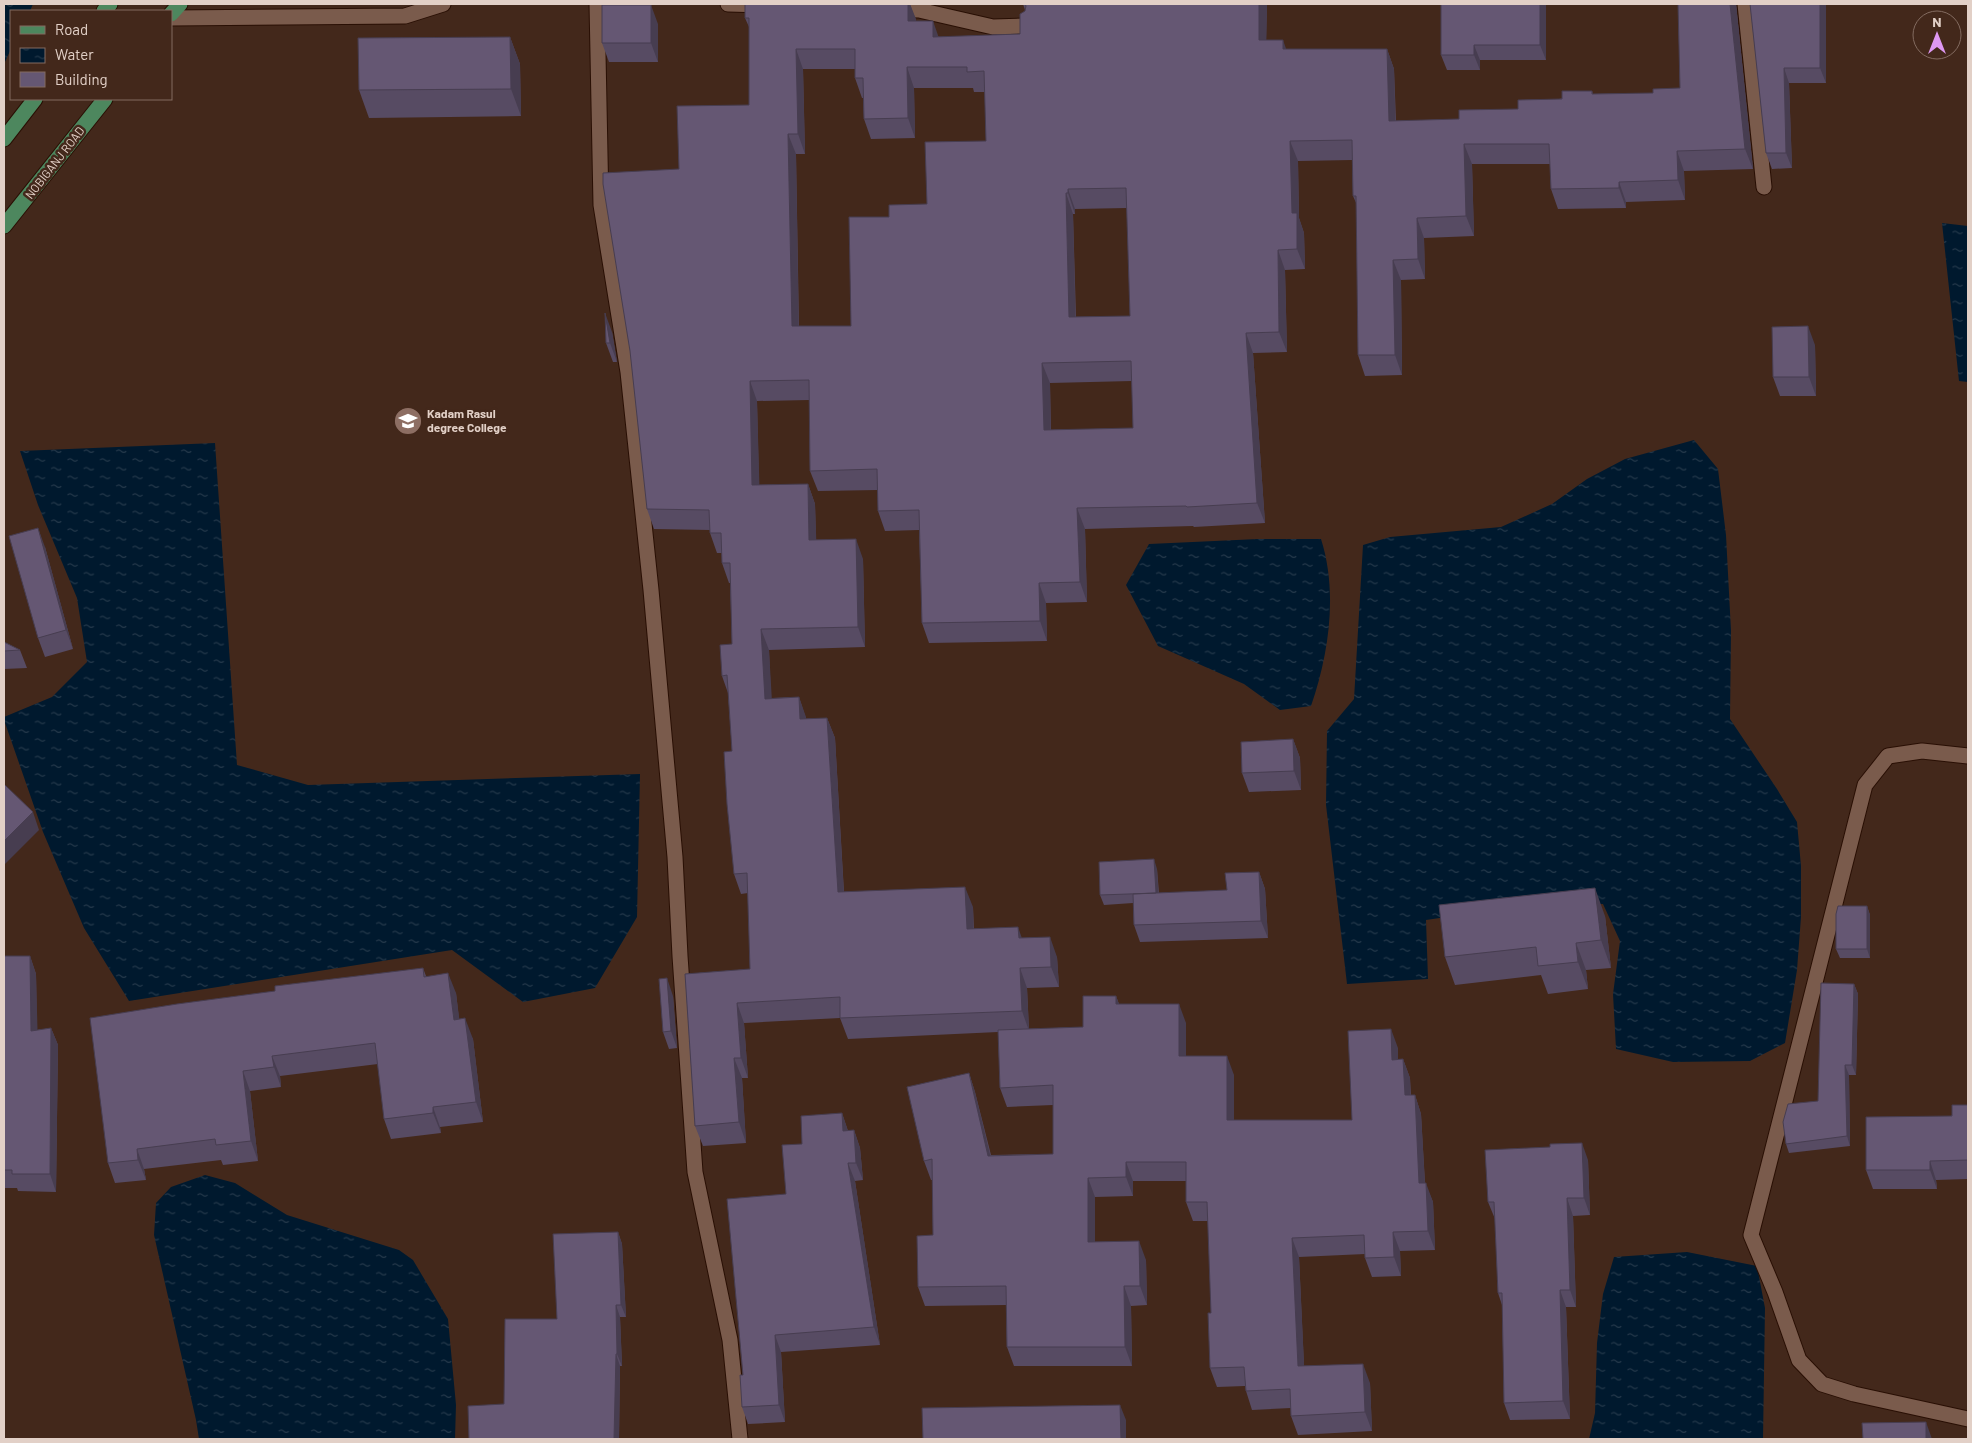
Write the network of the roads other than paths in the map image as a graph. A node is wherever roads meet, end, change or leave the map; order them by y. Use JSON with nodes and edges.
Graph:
{"nodes":[{"id":1,"x":180,"y":4,"type":"edge"},
{"id":2,"x":443,"y":4,"type":"edge"},
{"id":3,"x":597,"y":4,"type":"edge"},
{"id":4,"x":728,"y":4,"type":"edge"},
{"id":5,"x":1744,"y":4,"type":"edge"},
{"id":6,"x":774,"y":6,"type":"edge"},
{"id":7,"x":874,"y":9,"type":"edge"},
{"id":8,"x":172,"y":15,"type":"edge"},
{"id":9,"x":172,"y":16,"type":"edge"},
{"id":10,"x":1024,"y":26,"type":"edge"},
{"id":11,"x":34,"y":100,"type":"edge"},
{"id":12,"x":104,"y":100,"type":"edge"},
{"id":13,"x":4,"y":139,"type":"edge"},
{"id":14,"x":1764,"y":187,"type":"dead end"},
{"id":15,"x":4,"y":226,"type":"edge"},
{"id":16,"x":1968,"y":756,"type":"edge"},
{"id":17,"x":1968,"y":1419,"type":"edge"},
{"id":18,"x":740,"y":1439,"type":"edge"}],
"edges":[{"from":1,"to":8,"type":"main road"},
{"from":2,"to":9,"type":"street"},
{"from":3,"to":18,"type":"street"},
{"from":4,"to":6,"type":"street"},
{"from":5,"to":14,"type":"street"},
{"from":7,"to":10,"type":"street"},
{"from":11,"to":13,"type":"main road"},
{"from":12,"to":15,"type":"main road","name":"NOBIGANJ ROAD"},
{"from":16,"to":17,"type":"street"}]}
